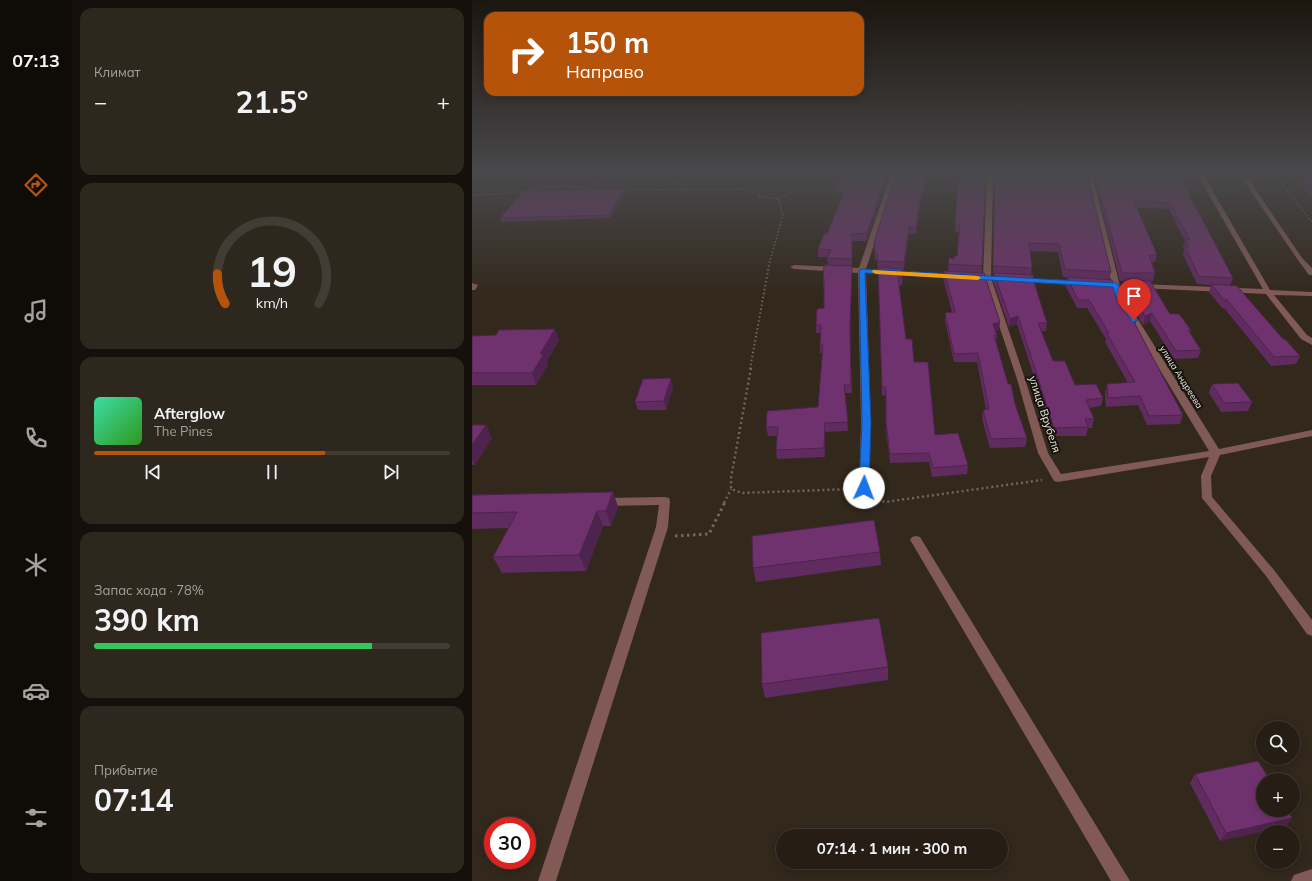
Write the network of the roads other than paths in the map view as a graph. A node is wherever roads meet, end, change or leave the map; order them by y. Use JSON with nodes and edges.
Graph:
{"nodes":[{"id":1,"x":880,"y":215,"type":"edge"},
{"id":2,"x":989,"y":215,"type":"edge"},
{"id":3,"x":1100,"y":215,"type":"edge"},
{"id":4,"x":1224,"y":215,"type":"edge"},
{"id":5,"x":1270,"y":215,"type":"edge"},
{"id":6,"x":794,"y":267,"type":"dead end"},
{"id":7,"x":862,"y":271,"type":"junction"},
{"id":8,"x":1312,"y":273,"type":"edge"},
{"id":9,"x":964,"y":277,"type":"edge"},
{"id":10,"x":1010,"y":279,"type":"edge"},
{"id":11,"x":1086,"y":283,"type":"edge"},
{"id":12,"x":1120,"y":285,"type":"junction"},
{"id":13,"x":1268,"y":292,"type":"junction"},
{"id":14,"x":1312,"y":294,"type":"edge"},
{"id":15,"x":1312,"y":342,"type":"edge"},
{"id":16,"x":1312,"y":433,"type":"edge"},
{"id":17,"x":1216,"y":453,"type":"junction"},
{"id":18,"x":864,"y":488,"type":"road end"},
{"id":19,"x":588,"y":502,"type":"edge"},
{"id":20,"x":916,"y":540,"type":"dead end"},
{"id":21,"x":1312,"y":630,"type":"edge"},
{"id":22,"x":1312,"y":878,"type":"edge"},
{"id":23,"x":547,"y":881,"type":"edge"},
{"id":24,"x":1121,"y":881,"type":"edge"},
{"id":25,"x":1300,"y":881,"type":"edge"}],
"edges":[{"from":1,"to":7,"type":"street"},
{"from":2,"to":17,"type":"street","name":"улица Врубеля"},
{"from":3,"to":12,"type":"street","name":"улица Андреева"},
{"from":4,"to":13,"type":"street"},
{"from":5,"to":8,"type":"street"},
{"from":6,"to":7,"type":"street"},
{"from":7,"to":9,"type":"street"},
{"from":7,"to":18,"type":"street"},
{"from":10,"to":11,"type":"street"},
{"from":12,"to":13,"type":"street"},
{"from":12,"to":17,"type":"street","name":"улица Андреева"},
{"from":13,"to":14,"type":"street"},
{"from":13,"to":15,"type":"street"},
{"from":16,"to":17,"type":"street"},
{"from":17,"to":21,"type":"street"},
{"from":19,"to":23,"type":"street"},
{"from":20,"to":24,"type":"street"},
{"from":22,"to":25,"type":"street"}]}
